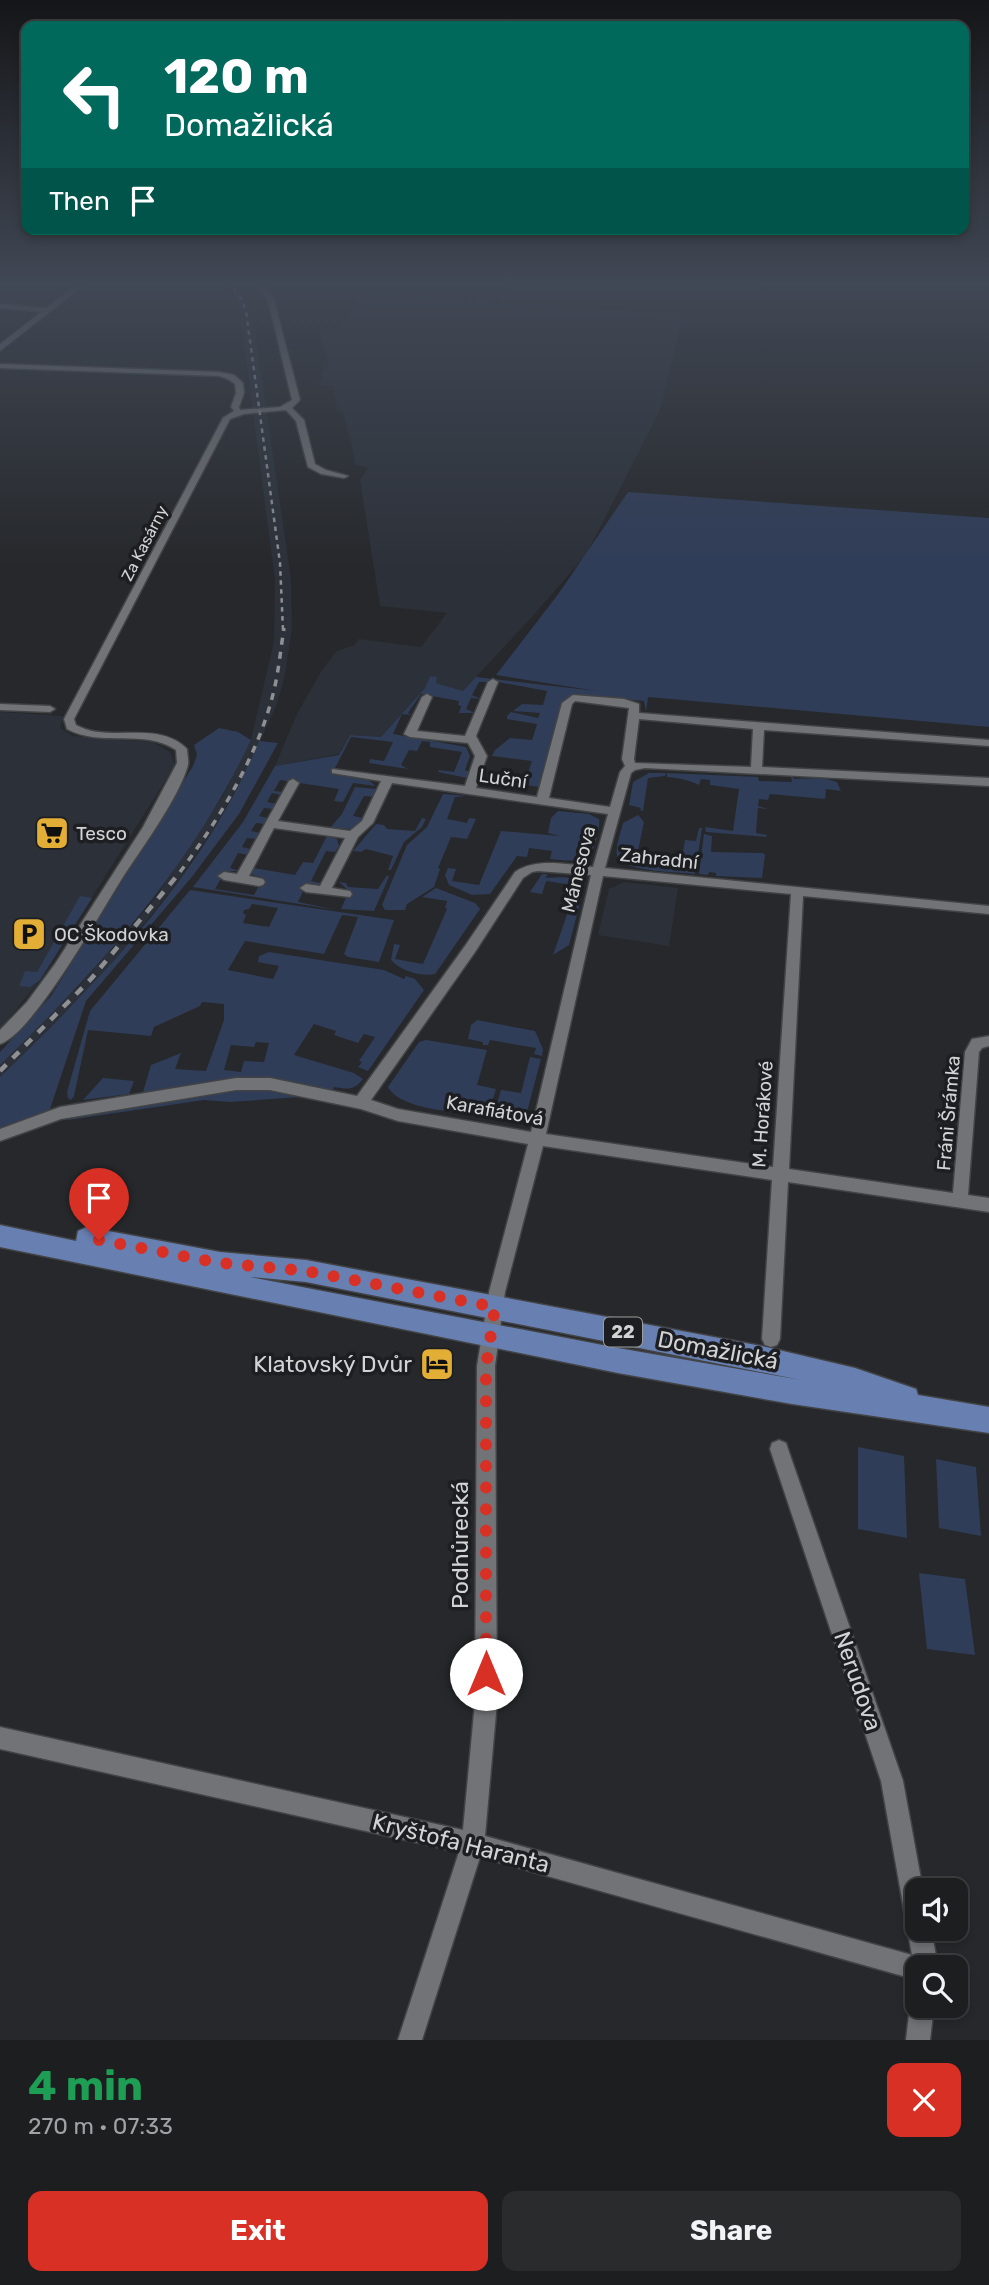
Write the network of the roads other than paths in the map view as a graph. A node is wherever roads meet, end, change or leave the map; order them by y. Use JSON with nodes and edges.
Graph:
{"nodes":[{"id":1,"x":231,"y":377,"type":"edge"},
{"id":2,"x":291,"y":377,"type":"edge"},
{"id":3,"x":287,"y":407,"type":"junction"},
{"id":4,"x":237,"y":412,"type":"junction"},
{"id":5,"x":344,"y":476,"type":"dead end"},
{"id":6,"x":493,"y":682,"type":"dead end"},
{"id":7,"x":427,"y":697,"type":"dead end"},
{"id":8,"x":0,"y":707,"type":"edge"},
{"id":9,"x":50,"y":709,"type":"dead end"},
{"id":10,"x":636,"y":716,"type":"junction"},
{"id":11,"x":759,"y":726,"type":"junction"},
{"id":12,"x":471,"y":740,"type":"junction"},
{"id":13,"x":989,"y":743,"type":"edge"},
{"id":14,"x":631,"y":767,"type":"junction"},
{"id":15,"x":756,"y":770,"type":"junction"},
{"id":16,"x":336,"y":771,"type":"dead end"},
{"id":17,"x":387,"y":779,"type":"junction"},
{"id":18,"x":989,"y":782,"type":"edge"},
{"id":19,"x":293,"y":783,"type":"dead end"},
{"id":20,"x":469,"y":790,"type":"junction"},
{"id":21,"x":542,"y":801,"type":"junction"},
{"id":22,"x":614,"y":811,"type":"junction"},
{"id":23,"x":271,"y":824,"type":"junction"},
{"id":24,"x":353,"y":835,"type":"junction"},
{"id":25,"x":598,"y":871,"type":"junction"},
{"id":26,"x":224,"y":876,"type":"dead end"},
{"id":27,"x":242,"y":879,"type":"junction"},
{"id":28,"x":259,"y":882,"type":"dead end"},
{"id":29,"x":306,"y":888,"type":"dead end"},
{"id":30,"x":324,"y":891,"type":"junction"},
{"id":31,"x":797,"y":892,"type":"junction"},
{"id":32,"x":346,"y":894,"type":"dead end"},
{"id":33,"x":989,"y":910,"type":"edge"},
{"id":34,"x":0,"y":1039,"type":"edge"},
{"id":35,"x":989,"y":1041,"type":"edge"},
{"id":36,"x":361,"y":1103,"type":"junction"},
{"id":37,"x":0,"y":1135,"type":"edge"},
{"id":38,"x":537,"y":1139,"type":"junction"},
{"id":39,"x":779,"y":1174,"type":"junction"},
{"id":40,"x":960,"y":1201,"type":"junction"},
{"id":41,"x":989,"y":1205,"type":"edge"},
{"id":42,"x":0,"y":1223,"type":"edge"},
{"id":43,"x":0,"y":1236,"type":"edge"},
{"id":44,"x":495,"y":1307,"type":"junction"},
{"id":45,"x":492,"y":1334,"type":"junction"},
{"id":46,"x":771,"y":1339,"type":"dead end"},
{"id":47,"x":934,"y":1409,"type":"junction"},
{"id":48,"x":989,"y":1420,"type":"edge"},
{"id":49,"x":779,"y":1449,"type":"dead end"},
{"id":50,"x":0,"y":1738,"type":"edge"},
{"id":51,"x":473,"y":1844,"type":"junction"},
{"id":52,"x":909,"y":1878,"type":"edge"},
{"id":53,"x":905,"y":1965,"type":"edge"},
{"id":54,"x":921,"y":2018,"type":"edge"},
{"id":55,"x":410,"y":2040,"type":"edge"},
{"id":56,"x":918,"y":2040,"type":"edge"}],
"edges":[{"from":1,"to":4,"type":"street"},
{"from":2,"to":3,"type":"street"},
{"from":3,"to":4,"type":"street"},
{"from":3,"to":5,"type":"street"},
{"from":4,"to":34,"type":"street","name":"Za Kasárny"},
{"from":6,"to":12,"type":"street"},
{"from":7,"to":12,"type":"street"},
{"from":8,"to":9,"type":"street"},
{"from":10,"to":11,"type":"street"},
{"from":10,"to":14,"type":"street","name":"Mánesova"},
{"from":10,"to":21,"type":"street"},
{"from":11,"to":13,"type":"street"},
{"from":11,"to":15,"type":"street"},
{"from":12,"to":20,"type":"street"},
{"from":14,"to":15,"type":"street"},
{"from":14,"to":22,"type":"street","name":"Mánesova"},
{"from":15,"to":18,"type":"street"},
{"from":16,"to":17,"type":"street","name":"Luční"},
{"from":17,"to":20,"type":"street","name":"Luční"},
{"from":17,"to":24,"type":"street"},
{"from":19,"to":23,"type":"street"},
{"from":20,"to":21,"type":"street","name":"Luční"},
{"from":21,"to":22,"type":"street","name":"Luční"},
{"from":22,"to":25,"type":"street","name":"Mánesova"},
{"from":23,"to":24,"type":"street"},
{"from":23,"to":27,"type":"street"},
{"from":24,"to":30,"type":"street"},
{"from":25,"to":31,"type":"street","name":"Zahradní"},
{"from":25,"to":36,"type":"street","name":"Zahradní"},
{"from":25,"to":38,"type":"street","name":"Mánesova"},
{"from":26,"to":27,"type":"street"},
{"from":27,"to":28,"type":"street"},
{"from":29,"to":30,"type":"street"},
{"from":30,"to":32,"type":"street"},
{"from":31,"to":33,"type":"street","name":"Zahradní"},
{"from":31,"to":39,"type":"street","name":"M. Horákové"},
{"from":35,"to":40,"type":"street","name":"Fráni Šrámka"},
{"from":36,"to":37,"type":"street","name":"Karafiátová"},
{"from":36,"to":38,"type":"street","name":"Karafiátová"},
{"from":38,"to":39,"type":"street","name":"Karafiátová"},
{"from":38,"to":44,"type":"street","name":"Mánesova"},
{"from":39,"to":40,"type":"street","name":"Karafiátová"},
{"from":39,"to":46,"type":"street","name":"M. Horákové"},
{"from":40,"to":41,"type":"street","name":"Karafiátová"},
{"from":42,"to":44,"type":"main road","name":"Domažlická","number":"22"},
{"from":43,"to":45,"type":"main road","name":"Domažlická","number":"22"},
{"from":44,"to":45,"type":"street","name":"Mánesova"},
{"from":44,"to":47,"type":"main road","name":"Domažlická","number":"22"},
{"from":45,"to":47,"type":"main road","name":"Domažlická","number":"22"},
{"from":45,"to":51,"type":"street","name":"Podhůrecká"},
{"from":47,"to":48,"type":"main road","name":"Domažlická","number":"22"},
{"from":49,"to":52,"type":"street","name":"Nerudova"},
{"from":50,"to":51,"type":"street","name":"Kryštofa Haranta"},
{"from":51,"to":53,"type":"street","name":"Kryštofa Haranta"},
{"from":51,"to":55,"type":"street","name":"Podhůrecká"},
{"from":54,"to":56,"type":"street"}]}
